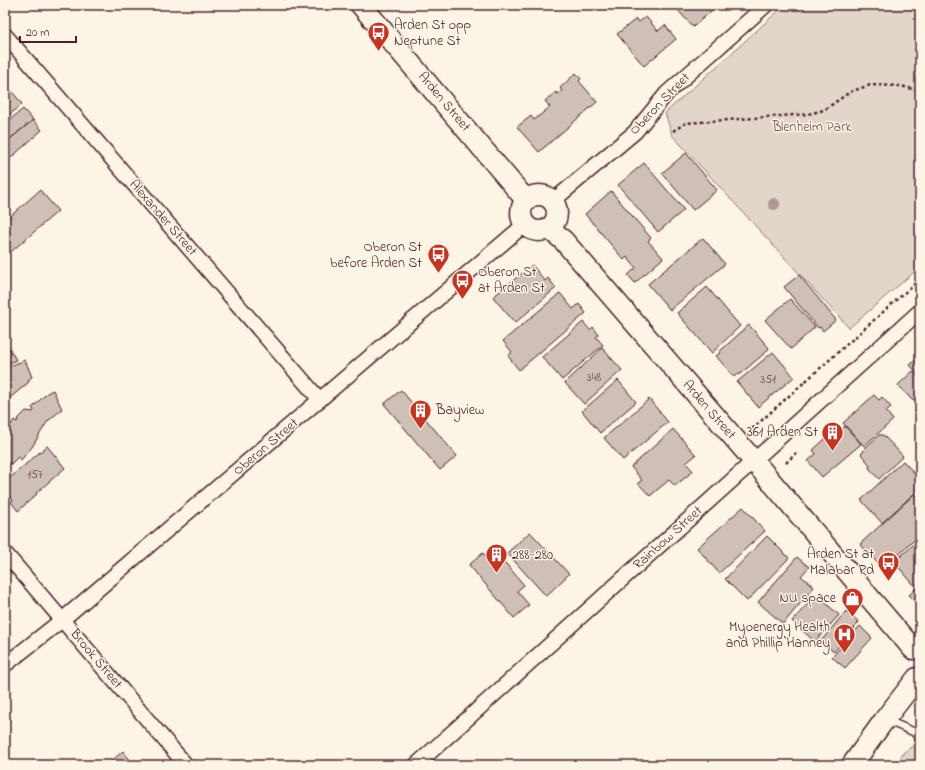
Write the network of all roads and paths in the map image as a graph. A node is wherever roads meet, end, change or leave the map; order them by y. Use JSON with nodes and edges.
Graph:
{"nodes":[{"id":1,"x":361,"y":5,"type":"edge"},
{"id":2,"x":766,"y":5,"type":"edge"},
{"id":3,"x":5,"y":35,"type":"edge"},
{"id":4,"x":920,"y":91,"type":"edge"},
{"id":5,"x":673,"y":131,"type":"dead end"},
{"id":6,"x":526,"y":200,"type":"junction"},
{"id":7,"x":553,"y":201,"type":"junction"},
{"id":8,"x":524,"y":225,"type":"junction"},
{"id":9,"x":549,"y":229,"type":"junction"},
{"id":10,"x":920,"y":279,"type":"edge"},
{"id":11,"x":920,"y":311,"type":"edge"},
{"id":12,"x":320,"y":400,"type":"junction"},
{"id":13,"x":750,"y":431,"type":"dead end"},
{"id":14,"x":796,"y":453,"type":"dead end"},
{"id":15,"x":753,"y":460,"type":"junction"},
{"id":16,"x":786,"y":463,"type":"dead end"},
{"id":17,"x":5,"y":553,"type":"edge"},
{"id":18,"x":62,"y":620,"type":"junction"},
{"id":19,"x":916,"y":647,"type":"edge"},
{"id":20,"x":5,"y":665,"type":"edge"},
{"id":21,"x":919,"y":678,"type":"edge"},
{"id":22,"x":885,"y":719,"type":"junction"},
{"id":23,"x":920,"y":739,"type":"edge"},
{"id":24,"x":186,"y":765,"type":"edge"},
{"id":25,"x":416,"y":765,"type":"edge"},
{"id":26,"x":852,"y":765,"type":"edge"}],
"edges":[{"from":1,"to":6,"type":"main road","name":"Arden Street"},
{"from":2,"to":7,"type":"street","name":"Oberon Street"},
{"from":3,"to":12,"type":"street","name":"Alexander Street"},
{"from":4,"to":5,"type":"path"},
{"from":6,"to":7,"type":"main road"},
{"from":6,"to":8,"type":"main road"},
{"from":7,"to":9,"type":"main road"},
{"from":8,"to":9,"type":"main road"},
{"from":8,"to":12,"type":"street","name":"Oberon Street"},
{"from":9,"to":15,"type":"main road","name":"Arden Street"},
{"from":10,"to":13,"type":"path"},
{"from":11,"to":15,"type":"street","name":"Rainbow Street"},
{"from":12,"to":18,"type":"street","name":"Oberon Street"},
{"from":14,"to":16,"type":"path"},
{"from":15,"to":19,"type":"main road","name":"Arden Street"},
{"from":15,"to":25,"type":"street","name":"Rainbow Street"},
{"from":17,"to":18,"type":"street","name":"Brook Street"},
{"from":18,"to":20,"type":"street","name":"Oberon Street"},
{"from":18,"to":24,"type":"street","name":"Brook Street"},
{"from":19,"to":21,"type":"main road"},
{"from":21,"to":22,"type":"main road"},
{"from":22,"to":23,"type":"lane"},
{"from":22,"to":26,"type":"main road"}]}
